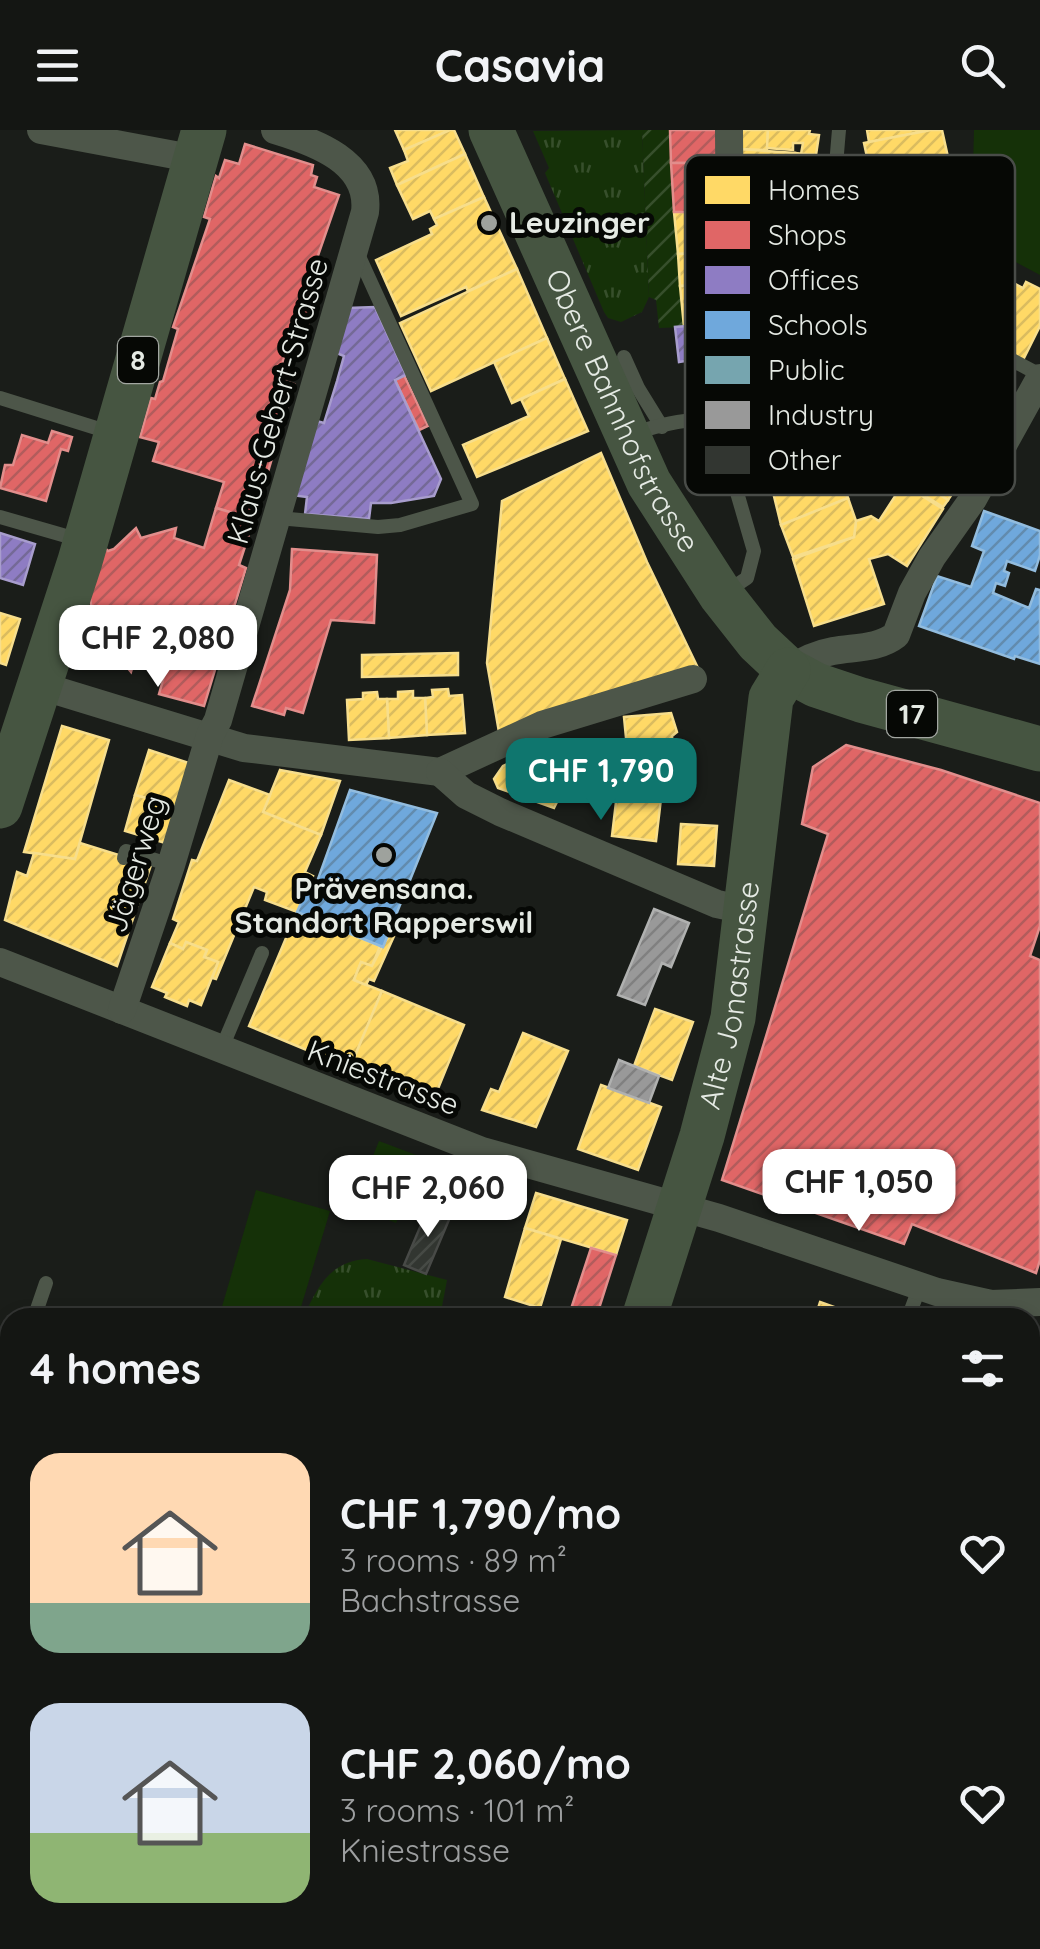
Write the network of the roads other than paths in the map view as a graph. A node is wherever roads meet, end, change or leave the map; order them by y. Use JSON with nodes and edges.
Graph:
{"nodes":[{"id":1,"x":40,"y":130,"type":"edge"},
{"id":2,"x":274,"y":130,"type":"edge"},
{"id":3,"x":490,"y":130,"type":"edge"},
{"id":4,"x":729,"y":130,"type":"edge"},
{"id":5,"x":839,"y":130,"type":"edge"},
{"id":6,"x":200,"y":145,"type":"edge"},
{"id":7,"x":729,"y":155,"type":"edge"},
{"id":8,"x":837,"y":155,"type":"edge"},
{"id":9,"x":355,"y":247,"type":"junction"},
{"id":10,"x":624,"y":358,"type":"dead end"},
{"id":11,"x":1015,"y":362,"type":"edge"},
{"id":12,"x":1040,"y":376,"type":"edge"},
{"id":13,"x":0,"y":398,"type":"edge"},
{"id":14,"x":1015,"y":422,"type":"edge"},
{"id":15,"x":685,"y":423,"type":"edge"},
{"id":16,"x":645,"y":431,"type":"junction"},
{"id":17,"x":116,"y":435,"type":"junction"},
{"id":18,"x":737,"y":495,"type":"edge"},
{"id":19,"x":975,"y":495,"type":"edge"},
{"id":20,"x":0,"y":517,"type":"edge"},
{"id":21,"x":278,"y":518,"type":"junction"},
{"id":22,"x":85,"y":542,"type":"junction"},
{"id":23,"x":721,"y":595,"type":"junction"},
{"id":24,"x":788,"y":670,"type":"junction"},
{"id":25,"x":693,"y":679,"type":"dead end"},
{"id":26,"x":38,"y":685,"type":"junction"},
{"id":27,"x":210,"y":735,"type":"junction"},
{"id":28,"x":1040,"y":749,"type":"edge"},
{"id":29,"x":440,"y":772,"type":"junction"},
{"id":30,"x":0,"y":806,"type":"edge"},
{"id":31,"x":124,"y":858,"type":"dead end"},
{"id":32,"x":171,"y":865,"type":"junction"},
{"id":33,"x":745,"y":910,"type":"junction"},
{"id":34,"x":262,"y":953,"type":"dead end"},
{"id":35,"x":0,"y":962,"type":"edge"},
{"id":36,"x":122,"y":1010,"type":"junction"},
{"id":37,"x":221,"y":1050,"type":"junction"},
{"id":38,"x":679,"y":1205,"type":"junction"},
{"id":39,"x":46,"y":1283,"type":"dead end"},
{"id":40,"x":920,"y":1286,"type":"junction"},
{"id":41,"x":1040,"y":1302,"type":"edge"},
{"id":42,"x":37,"y":1308,"type":"edge"},
{"id":43,"x":647,"y":1308,"type":"edge"},
{"id":44,"x":912,"y":1308,"type":"edge"},
{"id":45,"x":982,"y":1308,"type":"edge"},
{"id":46,"x":1007,"y":1308,"type":"edge"}],
"edges":[{"from":1,"to":6,"type":"street"},
{"from":2,"to":9,"type":"street","name":"Klaus-Gebert-Strasse"},
{"from":3,"to":16,"type":"main road","name":"Obere Bahnhofstrasse"},
{"from":4,"to":7,"type":"street"},
{"from":5,"to":8,"type":"lane"},
{"from":6,"to":17,"type":"main road","number":"8"},
{"from":9,"to":21,"type":"street","name":"Klaus-Gebert-Strasse"},
{"from":9,"to":21,"type":"lane"},
{"from":10,"to":16,"type":"lane"},
{"from":11,"to":12,"type":"lane"},
{"from":12,"to":14,"type":"street"},
{"from":13,"to":17,"type":"lane"},
{"from":15,"to":16,"type":"lane"},
{"from":16,"to":23,"type":"main road","name":"Obere Bahnhofstrasse"},
{"from":17,"to":22,"type":"main road","number":"8"},
{"from":18,"to":23,"type":"lane"},
{"from":19,"to":24,"type":"street"},
{"from":20,"to":22,"type":"lane"},
{"from":21,"to":27,"type":"street","name":"Klaus-Gebert-Strasse"},
{"from":22,"to":26,"type":"main road","number":"8"},
{"from":23,"to":24,"type":"main road","name":"Obere Bahnhofstrasse"},
{"from":24,"to":28,"type":"main road","number":"17"},
{"from":24,"to":33,"type":"main road","name":"Alte Jonastrasse"},
{"from":25,"to":29,"type":"street"},
{"from":26,"to":27,"type":"street"},
{"from":26,"to":30,"type":"main road","number":"8"},
{"from":27,"to":29,"type":"street"},
{"from":27,"to":32,"type":"street","name":"Jägerweg"},
{"from":29,"to":33,"type":"street"},
{"from":31,"to":32,"type":"lane"},
{"from":32,"to":36,"type":"street","name":"Jägerweg"},
{"from":33,"to":38,"type":"main road","name":"Alte Jonastrasse"},
{"from":34,"to":37,"type":"lane"},
{"from":35,"to":36,"type":"street","name":"Kniestrasse"},
{"from":36,"to":37,"type":"street","name":"Kniestrasse"},
{"from":37,"to":38,"type":"street","name":"Kniestrasse"},
{"from":38,"to":40,"type":"street","name":"Kniestrasse"},
{"from":38,"to":43,"type":"main road","name":"Alte Jonastrasse"},
{"from":39,"to":42,"type":"lane"},
{"from":40,"to":44,"type":"lane"},
{"from":40,"to":45,"type":"street","name":"Kniestrasse"},
{"from":41,"to":46,"type":"street","name":"Kniestrasse"}]}
